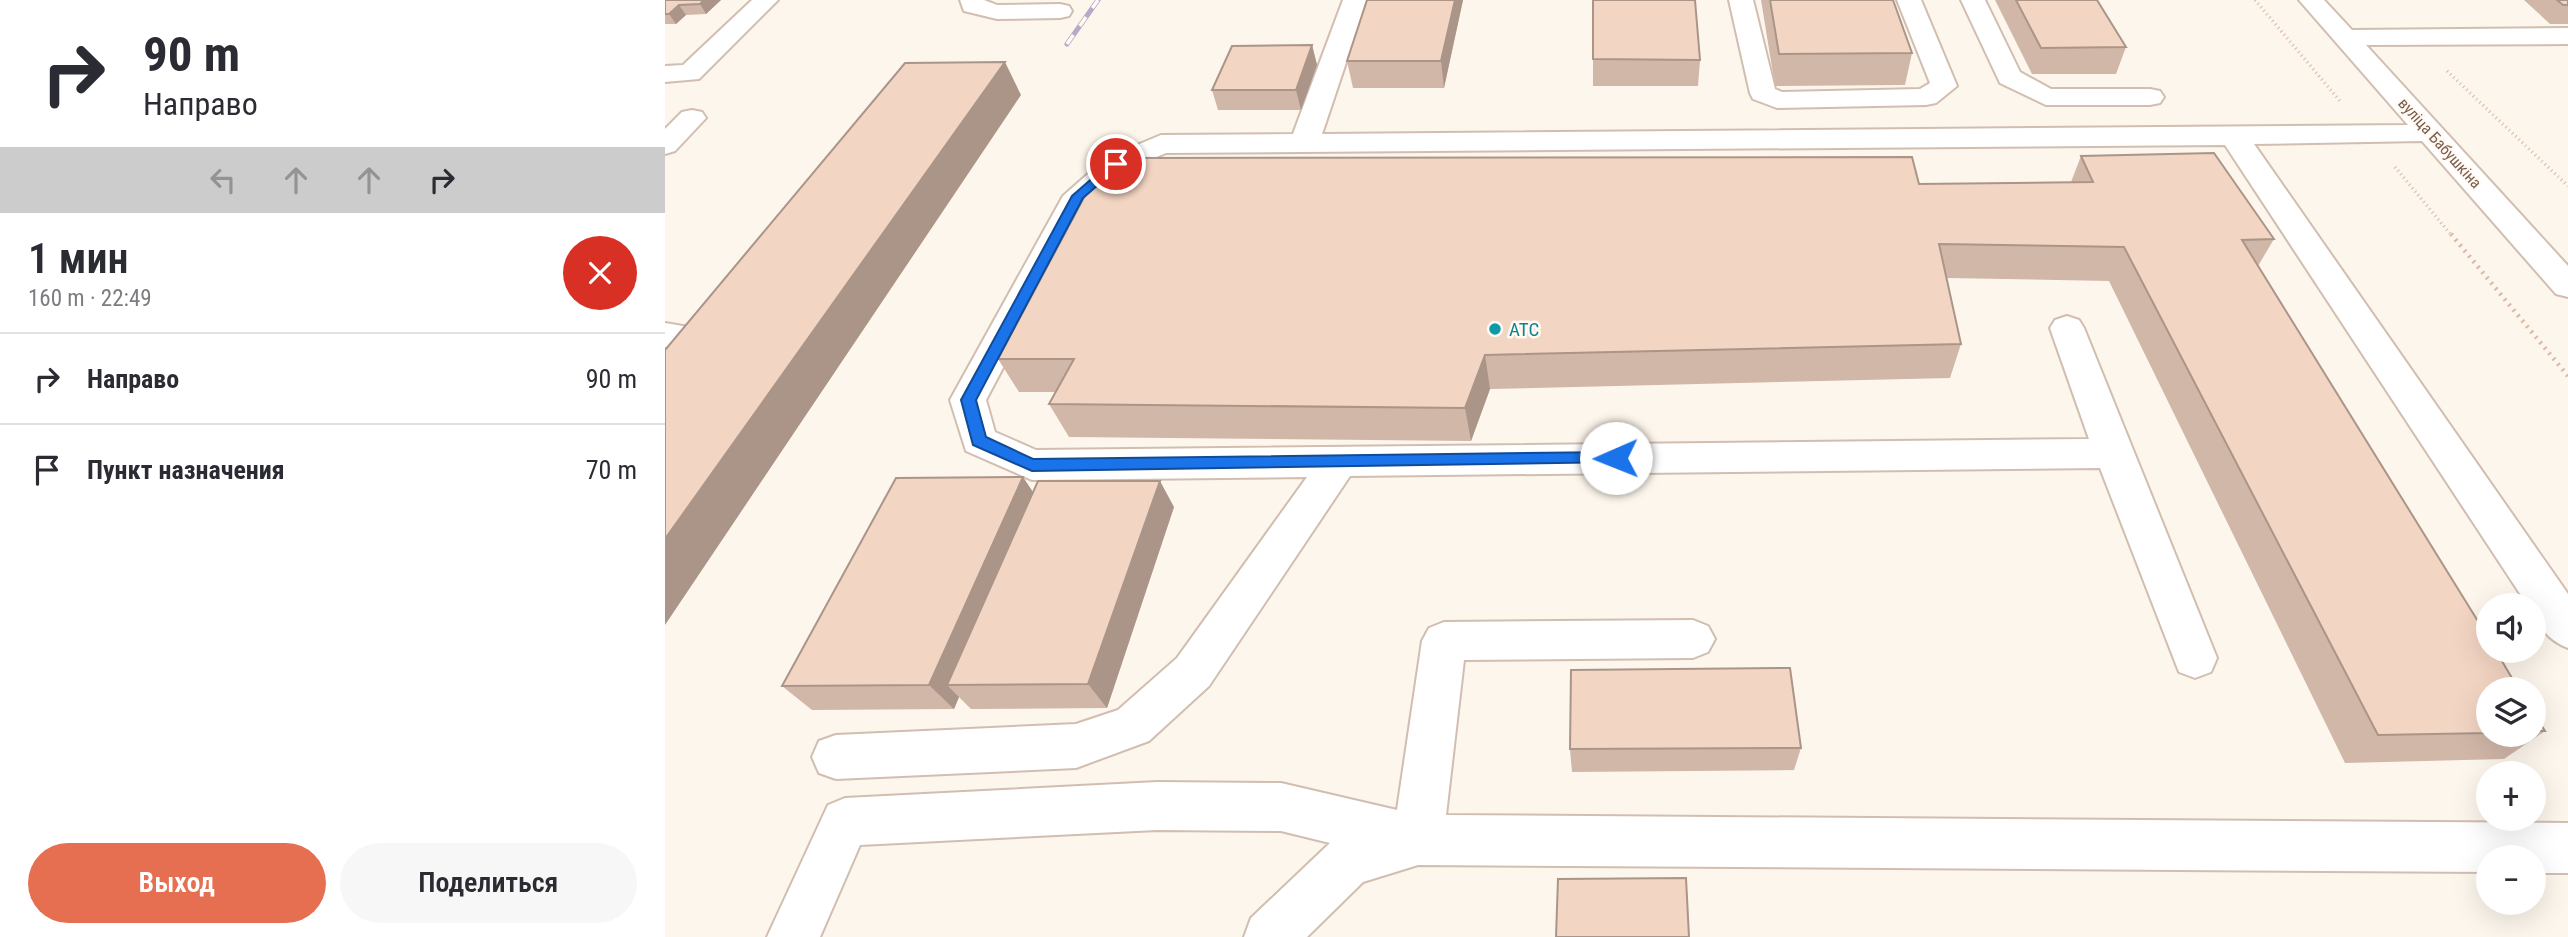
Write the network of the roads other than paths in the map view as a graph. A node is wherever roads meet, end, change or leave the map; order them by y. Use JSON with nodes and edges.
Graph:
{"nodes":[{"id":1,"x":766,"y":0,"type":"edge"},
{"id":2,"x":972,"y":0,"type":"edge"},
{"id":3,"x":1355,"y":0,"type":"edge"},
{"id":4,"x":1741,"y":0,"type":"edge"},
{"id":5,"x":1909,"y":0,"type":"edge"},
{"id":6,"x":1973,"y":0,"type":"edge"},
{"id":7,"x":2311,"y":0,"type":"edge"},
{"id":8,"x":1060,"y":11,"type":"dead end"},
{"id":9,"x":2568,"y":36,"type":"edge"},
{"id":10,"x":2346,"y":38,"type":"junction"},
{"id":11,"x":665,"y":74,"type":"edge"},
{"id":12,"x":2150,"y":97,"type":"dead end"},
{"id":13,"x":692,"y":118,"type":"dead end"},
{"id":14,"x":2430,"y":132,"type":"junction"},
{"id":15,"x":2234,"y":136,"type":"junction"},
{"id":16,"x":1304,"y":144,"type":"junction"},
{"id":17,"x":665,"y":145,"type":"edge"},
{"id":18,"x":2565,"y":279,"type":"edge"},
{"id":19,"x":2067,"y":328,"type":"dead end"},
{"id":20,"x":2113,"y":453,"type":"junction"},
{"id":21,"x":1339,"y":460,"type":"junction"},
{"id":22,"x":2568,"y":629,"type":"edge"},
{"id":23,"x":1693,"y":639,"type":"dead end"},
{"id":24,"x":2195,"y":659,"type":"dead end"},
{"id":25,"x":836,"y":757,"type":"dead end"},
{"id":26,"x":1418,"y":840,"type":"junction"},
{"id":27,"x":2568,"y":848,"type":"edge"},
{"id":28,"x":793,"y":937,"type":"edge"},
{"id":29,"x":1270,"y":937,"type":"edge"}],
"edges":[{"from":1,"to":11,"type":"street"},
{"from":2,"to":8,"type":"street"},
{"from":3,"to":16,"type":"street"},
{"from":4,"to":5,"type":"street"},
{"from":6,"to":12,"type":"street"},
{"from":7,"to":10,"type":"street","name":"вуліца Бабушкіна"},
{"from":9,"to":10,"type":"street"},
{"from":10,"to":14,"type":"street","name":"вуліца Бабушкіна"},
{"from":13,"to":17,"type":"street"},
{"from":14,"to":15,"type":"street"},
{"from":14,"to":18,"type":"street","name":"вуліца Бабушкіна"},
{"from":15,"to":16,"type":"street"},
{"from":15,"to":22,"type":"street"},
{"from":16,"to":21,"type":"street"},
{"from":19,"to":20,"type":"street"},
{"from":20,"to":21,"type":"street"},
{"from":20,"to":24,"type":"street"},
{"from":21,"to":25,"type":"street"},
{"from":23,"to":26,"type":"street"},
{"from":26,"to":27,"type":"street"},
{"from":26,"to":28,"type":"street"},
{"from":26,"to":29,"type":"street"}]}
